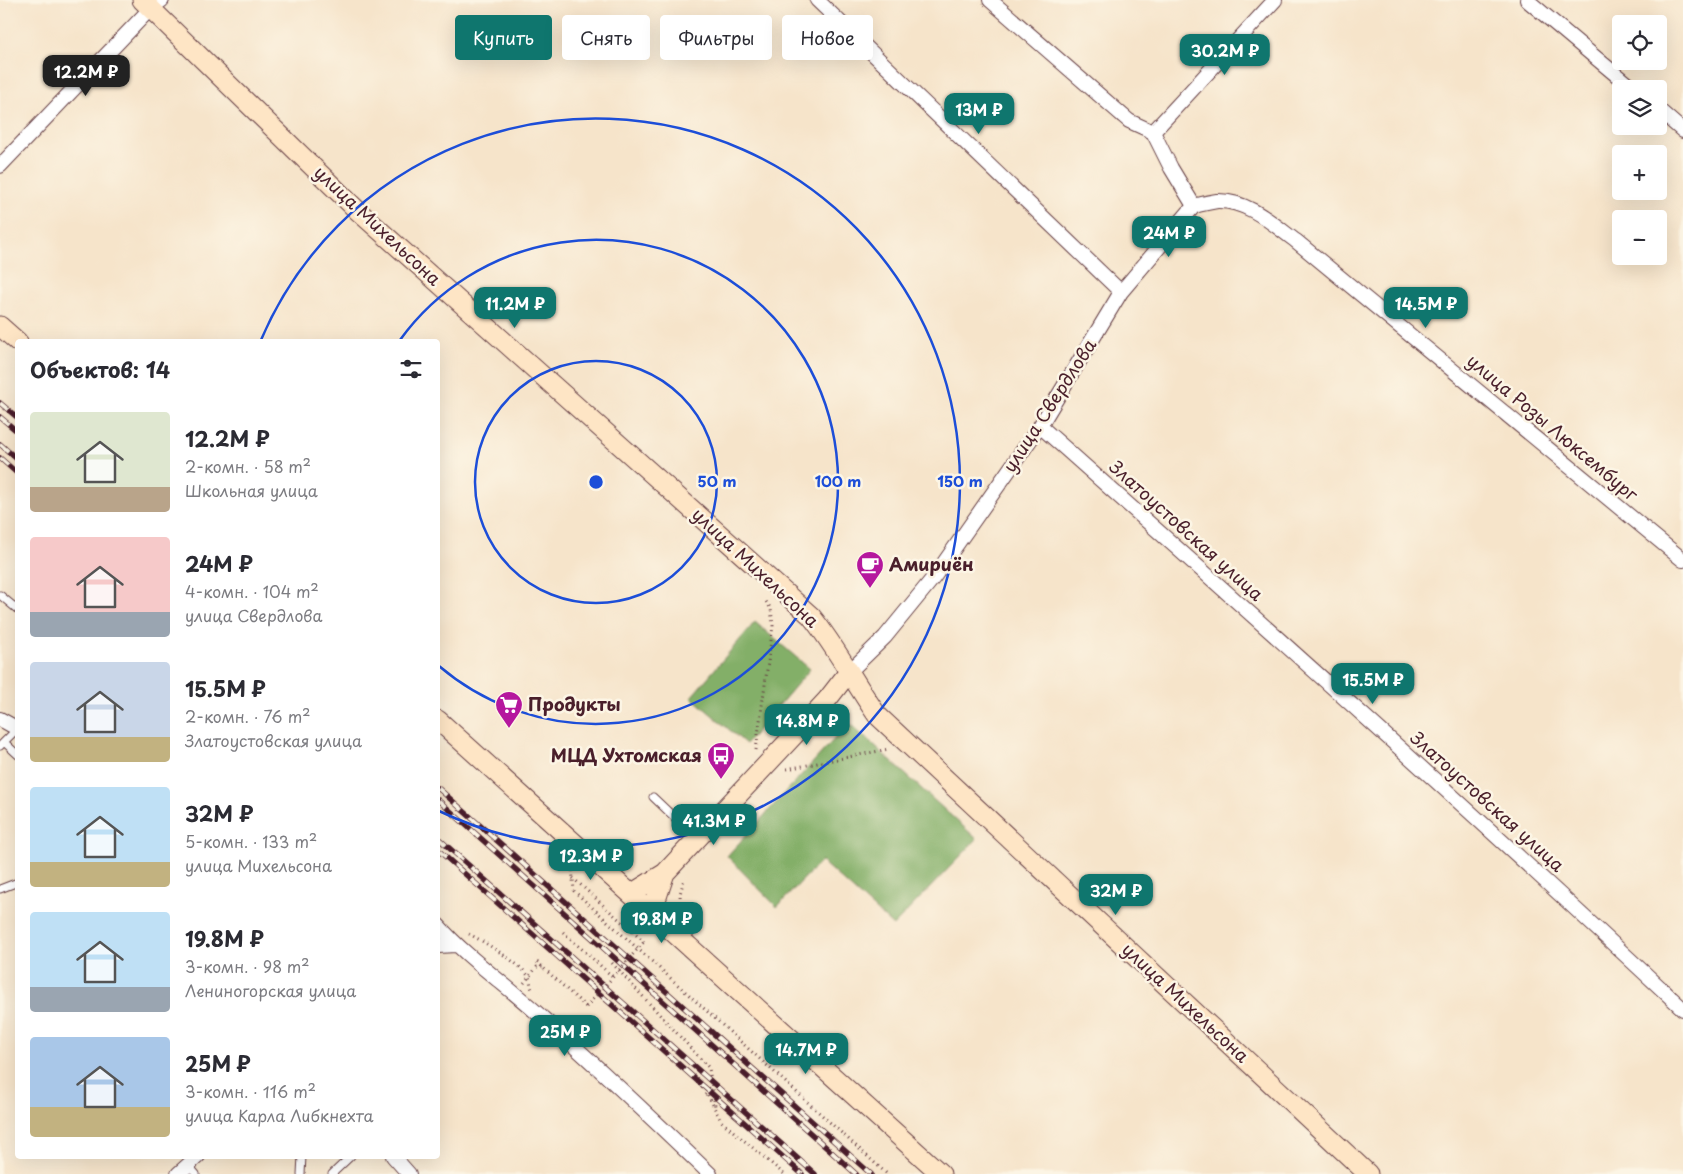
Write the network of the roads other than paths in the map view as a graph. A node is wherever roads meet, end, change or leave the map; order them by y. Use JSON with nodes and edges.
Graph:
{"nodes":[{"id":1,"x":817,"y":0,"type":"edge"},
{"id":2,"x":990,"y":0,"type":"edge"},
{"id":3,"x":1275,"y":0,"type":"edge"},
{"id":4,"x":1526,"y":0,"type":"edge"},
{"id":5,"x":152,"y":3,"type":"edge"},
{"id":6,"x":1622,"y":80,"type":"edge"},
{"id":7,"x":1667,"y":117,"type":"edge"},
{"id":8,"x":1683,"y":131,"type":"edge"},
{"id":9,"x":1153,"y":132,"type":"junction"},
{"id":10,"x":0,"y":166,"type":"edge"},
{"id":11,"x":1194,"y":206,"type":"junction"},
{"id":12,"x":1121,"y":292,"type":"junction"},
{"id":13,"x":0,"y":326,"type":"edge"},
{"id":14,"x":15,"y":339,"type":"edge"},
{"id":15,"x":1040,"y":426,"type":"junction"},
{"id":16,"x":1683,"y":560,"type":"edge"},
{"id":17,"x":0,"y":595,"type":"edge"},
{"id":18,"x":15,"y":608,"type":"edge"},
{"id":19,"x":848,"y":672,"type":"junction"},
{"id":20,"x":0,"y":719,"type":"edge"},
{"id":21,"x":440,"y":722,"type":"edge"},
{"id":22,"x":15,"y":728,"type":"edge"},
{"id":23,"x":15,"y":731,"type":"edge"},
{"id":24,"x":2,"y":744,"type":"edge"},
{"id":25,"x":15,"y":753,"type":"edge"},
{"id":26,"x":653,"y":797,"type":"dead end"},
{"id":27,"x":697,"y":839,"type":"junction"},
{"id":28,"x":665,"y":873,"type":"junction"},
{"id":29,"x":15,"y":883,"type":"edge"},
{"id":30,"x":0,"y":889,"type":"edge"},
{"id":31,"x":631,"y":894,"type":"junction"},
{"id":32,"x":652,"y":912,"type":"junction"},
{"id":33,"x":440,"y":927,"type":"edge"},
{"id":34,"x":456,"y":945,"type":"junction"},
{"id":35,"x":440,"y":946,"type":"edge"},
{"id":36,"x":1683,"y":1009,"type":"edge"},
{"id":37,"x":302,"y":1159,"type":"edge"},
{"id":38,"x":348,"y":1159,"type":"edge"},
{"id":39,"x":396,"y":1159,"type":"edge"},
{"id":40,"x":302,"y":1174,"type":"edge"},
{"id":41,"x":332,"y":1174,"type":"edge"},
{"id":42,"x":409,"y":1174,"type":"edge"},
{"id":43,"x":710,"y":1174,"type":"edge"},
{"id":44,"x":941,"y":1174,"type":"edge"},
{"id":45,"x":1368,"y":1174,"type":"edge"}],
"edges":[{"from":1,"to":12,"type":"street"},
{"from":2,"to":9,"type":"street"},
{"from":3,"to":9,"type":"street"},
{"from":4,"to":6,"type":"street"},
{"from":5,"to":10,"type":"street"},
{"from":5,"to":19,"type":"street","name":"улица Михельсона"},
{"from":7,"to":8,"type":"street"},
{"from":9,"to":11,"type":"street"},
{"from":11,"to":12,"type":"street","name":"улица Свердлова"},
{"from":11,"to":16,"type":"street","name":"улица Розы Люксембург"},
{"from":12,"to":15,"type":"street","name":"улица Свердлова"},
{"from":13,"to":14,"type":"street"},
{"from":15,"to":19,"type":"street","name":"улица Свердлова"},
{"from":15,"to":36,"type":"street","name":"Златоустовская улица"},
{"from":17,"to":18,"type":"lane"},
{"from":19,"to":27,"type":"street","name":"улица Свердлова"},
{"from":19,"to":45,"type":"street","name":"улица Михельсона"},
{"from":20,"to":22,"type":"street"},
{"from":21,"to":31,"type":"street"},
{"from":23,"to":24,"type":"lane"},
{"from":24,"to":25,"type":"lane"},
{"from":26,"to":27,"type":"lane"},
{"from":27,"to":28,"type":"street","name":"улица Свердлова"},
{"from":28,"to":31,"type":"street","name":"улица Свердлова"},
{"from":28,"to":32,"type":"street","name":"улица Свердлова"},
{"from":29,"to":30,"type":"lane"},
{"from":31,"to":32,"type":"street"},
{"from":32,"to":44,"type":"street"},
{"from":33,"to":34,"type":"street"},
{"from":34,"to":35,"type":"street"},
{"from":34,"to":43,"type":"street"},
{"from":37,"to":40,"type":"lane"},
{"from":38,"to":41,"type":"lane"},
{"from":39,"to":42,"type":"street"}]}
